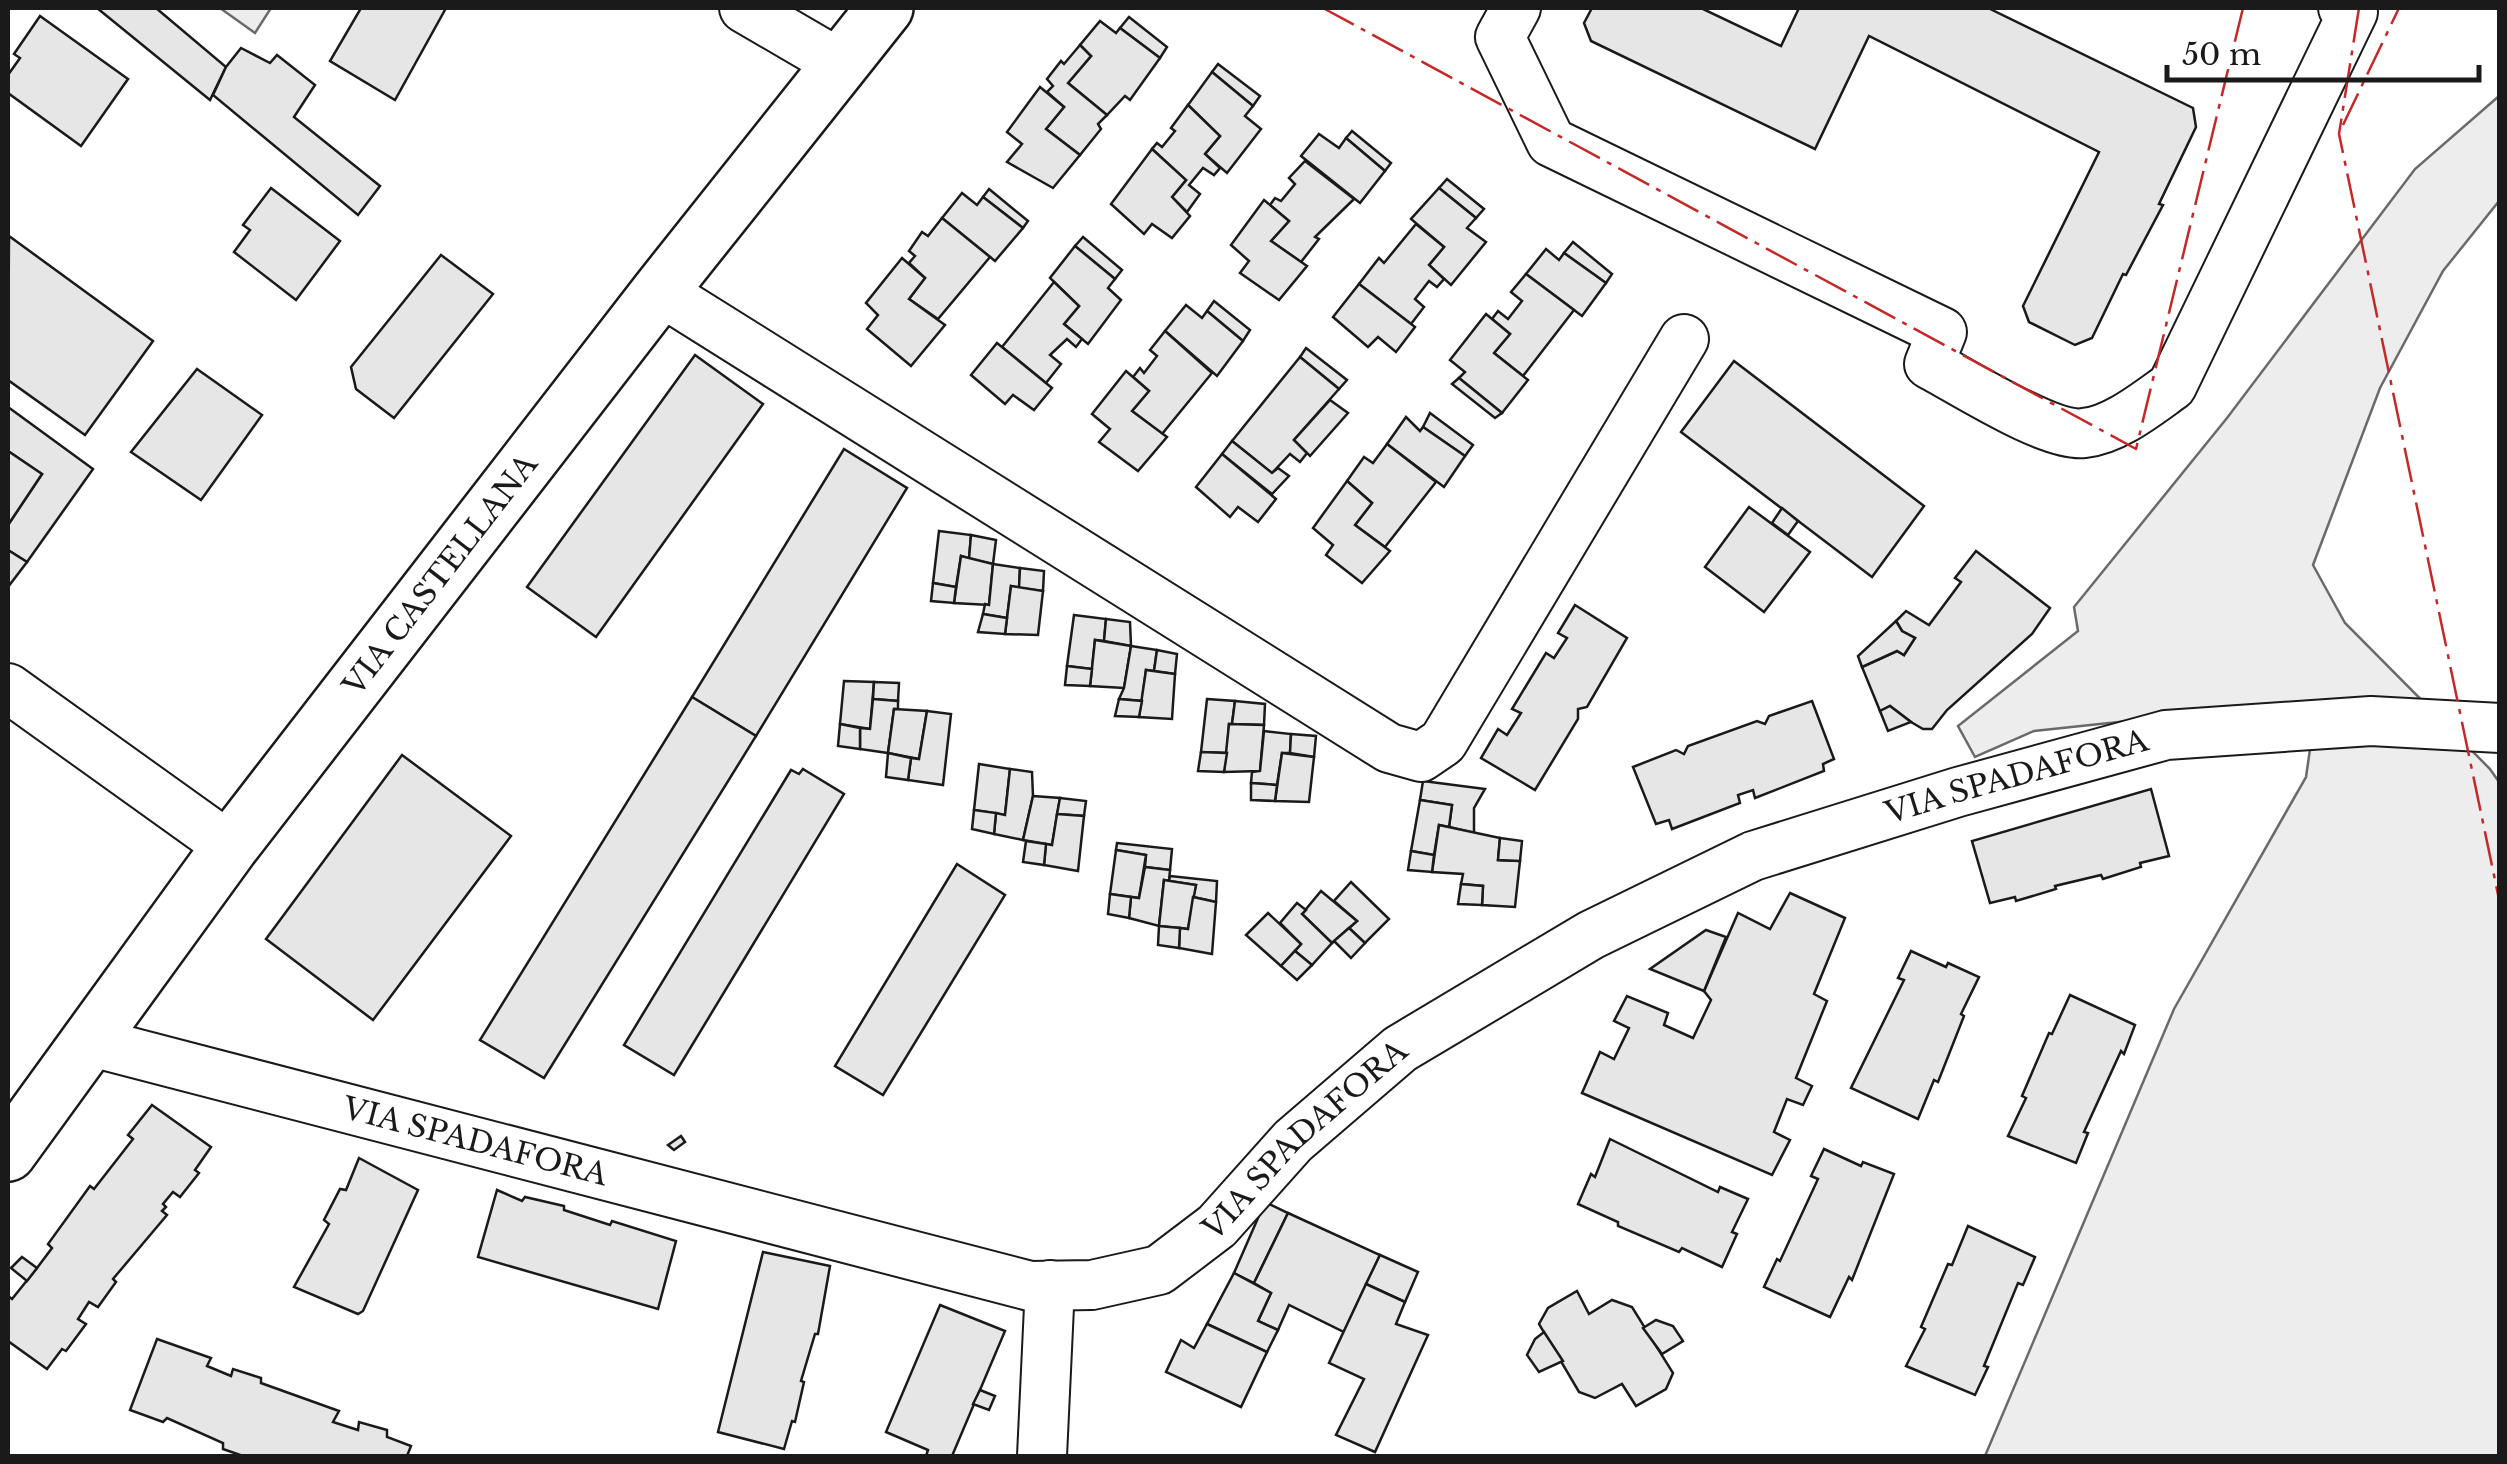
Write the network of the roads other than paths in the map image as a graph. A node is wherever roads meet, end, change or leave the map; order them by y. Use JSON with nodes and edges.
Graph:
{"nodes":[{"id":1,"x":744,"y":8,"type":"edge"},
{"id":2,"x":885,"y":8,"type":"edge"},
{"id":3,"x":1516,"y":8,"type":"edge"},
{"id":4,"x":2344,"y":8,"type":"edge"},
{"id":5,"x":840,"y":64,"type":"junction"},
{"id":6,"x":660,"y":291,"type":"junction"},
{"id":7,"x":1684,"y":339,"type":"dead end"},
{"id":8,"x":8,"y":688,"type":"edge"},
{"id":9,"x":2500,"y":728,"type":"edge"},
{"id":10,"x":230,"y":847,"type":"junction"},
{"id":11,"x":88,"y":1041,"type":"junction"},
{"id":12,"x":8,"y":1153,"type":"edge"},
{"id":13,"x":1050,"y":1286,"type":"junction"},
{"id":14,"x":1042,"y":1456,"type":"edge"}],
"edges":[{"from":1,"to":5,"type":"street"},
{"from":2,"to":5,"type":"main road","name":"VIA CASTELLANA"},
{"from":3,"to":4,"type":"street"},
{"from":5,"to":6,"type":"main road","name":"VIA CASTELLANA"},
{"from":6,"to":7,"type":"street"},
{"from":6,"to":10,"type":"main road","name":"VIA CASTELLANA"},
{"from":8,"to":10,"type":"street"},
{"from":9,"to":13,"type":"street","name":"VIA SPADAFORA"},
{"from":10,"to":11,"type":"main road","name":"VIA CASTELLANA"},
{"from":11,"to":12,"type":"main road","name":"VIA CASTELLANA"},
{"from":11,"to":13,"type":"street","name":"VIA SPADAFORA"},
{"from":13,"to":14,"type":"street"}]}
